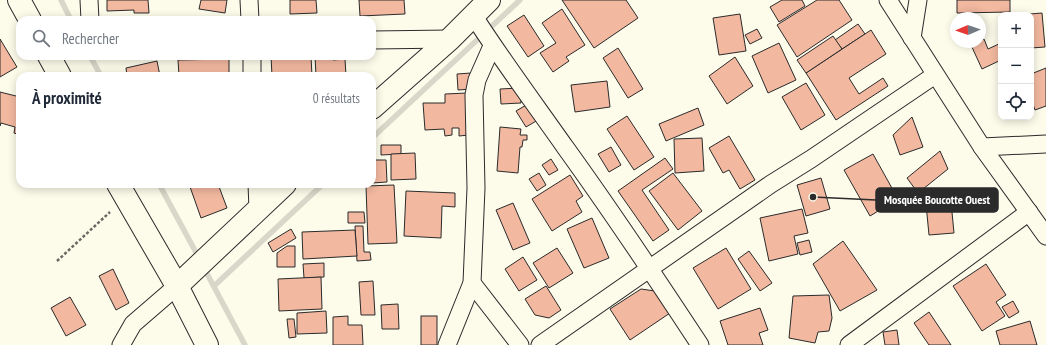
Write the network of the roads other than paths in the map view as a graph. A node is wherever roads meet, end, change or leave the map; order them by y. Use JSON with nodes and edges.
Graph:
{"nodes":[{"id":1,"x":19,"y":0,"type":"edge"},
{"id":2,"x":89,"y":0,"type":"edge"},
{"id":3,"x":249,"y":0,"type":"edge"},
{"id":4,"x":888,"y":0,"type":"edge"},
{"id":5,"x":918,"y":0,"type":"edge"},
{"id":6,"x":483,"y":4,"type":"edge"},
{"id":7,"x":28,"y":16,"type":"edge"},
{"id":8,"x":90,"y":16,"type":"edge"},
{"id":9,"x":250,"y":16,"type":"edge"},
{"id":10,"x":912,"y":38,"type":"junction"},
{"id":11,"x":450,"y":39,"type":"junction"},
{"id":12,"x":376,"y":40,"type":"edge"},
{"id":13,"x":492,"y":46,"type":"junction"},
{"id":14,"x":51,"y":60,"type":"edge"},
{"id":15,"x":252,"y":60,"type":"edge"},
{"id":16,"x":58,"y":72,"type":"edge"},
{"id":17,"x":252,"y":72,"type":"edge"},
{"id":18,"x":935,"y":75,"type":"junction"},
{"id":19,"x":376,"y":104,"type":"edge"},
{"id":20,"x":1046,"y":144,"type":"edge"},
{"id":21,"x":982,"y":147,"type":"junction"},
{"id":22,"x":257,"y":188,"type":"edge"},
{"id":23,"x":280,"y":188,"type":"edge"},
{"id":24,"x":122,"y":191,"type":"edge"},
{"id":25,"x":258,"y":208,"type":"junction"},
{"id":26,"x":1029,"y":212,"type":"junction"},
{"id":27,"x":1046,"y":236,"type":"edge"},
{"id":28,"x":650,"y":270,"type":"junction"},
{"id":29,"x":472,"y":283,"type":"junction"},
{"id":30,"x":176,"y":286,"type":"junction"},
{"id":31,"x":121,"y":345,"type":"edge"},
{"id":32,"x":207,"y":345,"type":"edge"},
{"id":33,"x":447,"y":345,"type":"edge"},
{"id":34,"x":520,"y":345,"type":"edge"},
{"id":35,"x":540,"y":345,"type":"edge"},
{"id":36,"x":700,"y":345,"type":"edge"},
{"id":37,"x":850,"y":345,"type":"edge"}],
"edges":[{"from":1,"to":7,"type":"street"},
{"from":2,"to":8,"type":"street"},
{"from":3,"to":9,"type":"street"},
{"from":4,"to":10,"type":"street"},
{"from":5,"to":10,"type":"street"},
{"from":6,"to":11,"type":"street"},
{"from":6,"to":13,"type":"street"},
{"from":10,"to":18,"type":"street"},
{"from":11,"to":12,"type":"street"},
{"from":11,"to":19,"type":"street"},
{"from":13,"to":28,"type":"street"},
{"from":13,"to":29,"type":"street"},
{"from":14,"to":16,"type":"street"},
{"from":15,"to":17,"type":"street"},
{"from":18,"to":21,"type":"street"},
{"from":18,"to":28,"type":"street"},
{"from":20,"to":21,"type":"street"},
{"from":21,"to":26,"type":"street"},
{"from":22,"to":25,"type":"street"},
{"from":23,"to":25,"type":"street"},
{"from":24,"to":30,"type":"street"},
{"from":25,"to":30,"type":"street"},
{"from":26,"to":27,"type":"street"},
{"from":26,"to":37,"type":"street"},
{"from":28,"to":35,"type":"street"},
{"from":28,"to":36,"type":"street"},
{"from":29,"to":33,"type":"street"},
{"from":29,"to":34,"type":"street"},
{"from":30,"to":31,"type":"street"},
{"from":30,"to":32,"type":"street"}]}
